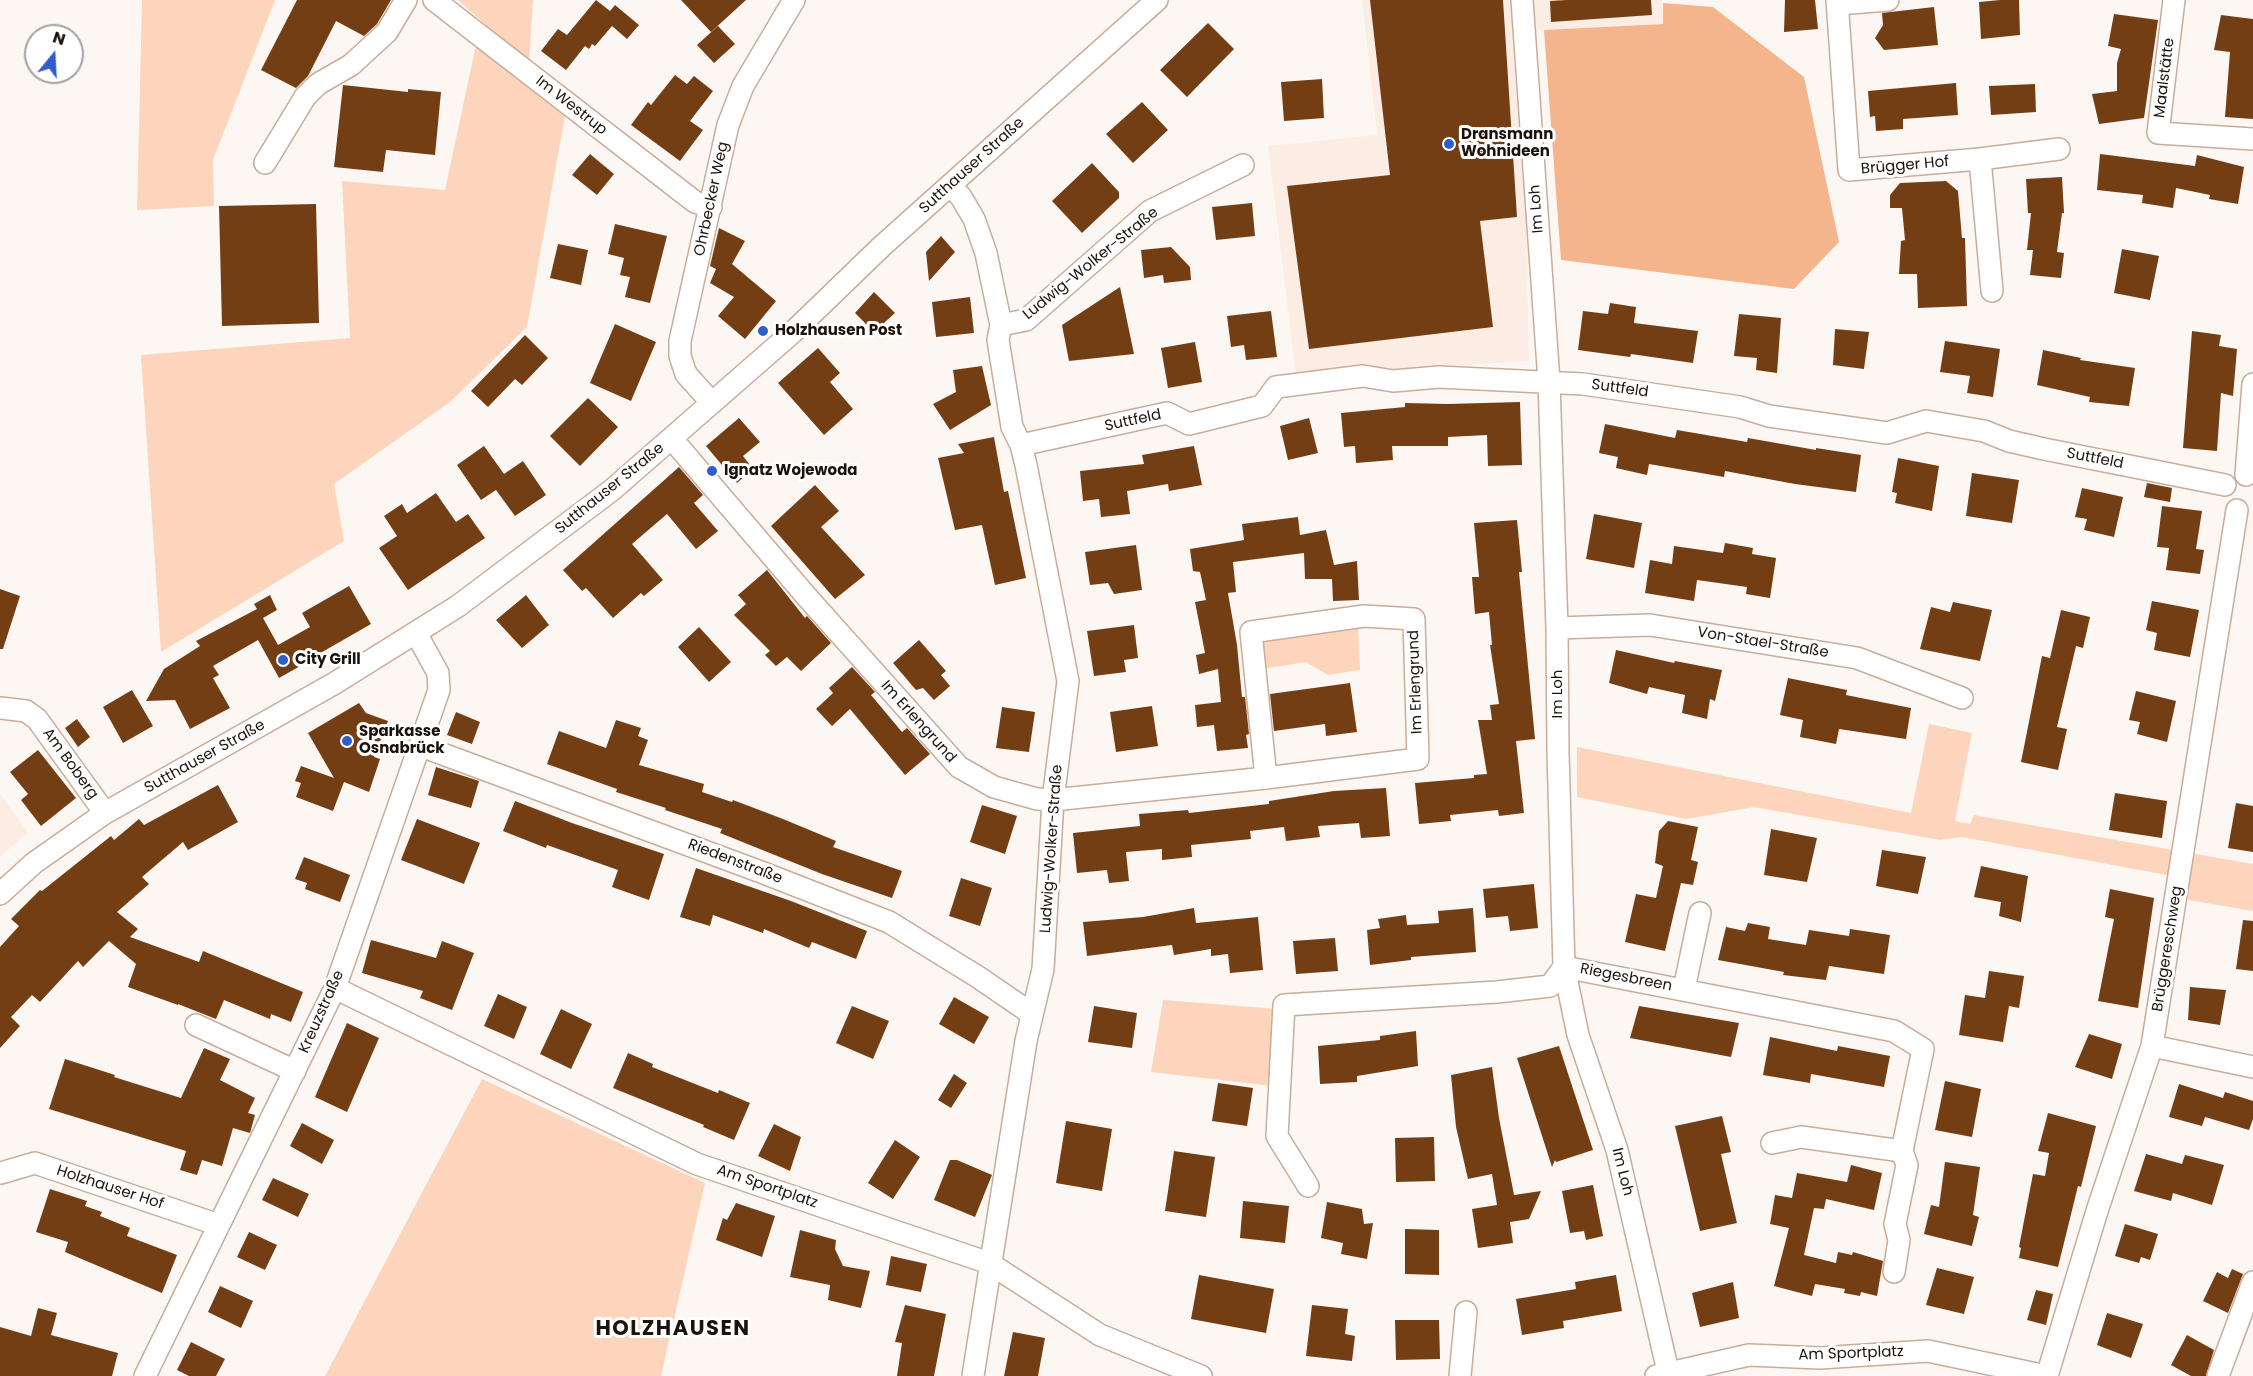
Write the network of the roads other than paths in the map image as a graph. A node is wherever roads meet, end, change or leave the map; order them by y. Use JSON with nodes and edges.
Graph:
{"nodes":[{"id":1,"x":406,"y":0,"type":"edge"},
{"id":2,"x":434,"y":0,"type":"edge"},
{"id":3,"x":794,"y":0,"type":"edge"},
{"id":4,"x":1157,"y":0,"type":"edge"},
{"id":5,"x":1522,"y":0,"type":"edge"},
{"id":6,"x":1888,"y":0,"type":"edge"},
{"id":7,"x":2174,"y":0,"type":"edge"},
{"id":8,"x":1838,"y":2,"type":"edge"},
{"id":9,"x":2253,"y":139,"type":"edge"},
{"id":10,"x":2059,"y":149,"type":"dead end"},
{"id":11,"x":1980,"y":159,"type":"junction"},
{"id":12,"x":265,"y":164,"type":"dead end"},
{"id":13,"x":1243,"y":165,"type":"dead end"},
{"id":14,"x":951,"y":186,"type":"junction"},
{"id":15,"x":711,"y":207,"type":"junction"},
{"id":16,"x":1992,"y":291,"type":"dead end"},
{"id":17,"x":1001,"y":325,"type":"junction"},
{"id":18,"x":1549,"y":381,"type":"junction"},
{"id":19,"x":2253,"y":384,"type":"edge"},
{"id":20,"x":712,"y":403,"type":"junction"},
{"id":21,"x":672,"y":439,"type":"junction"},
{"id":22,"x":1021,"y":445,"type":"junction"},
{"id":23,"x":2249,"y":477,"type":"edge"},
{"id":24,"x":2225,"y":485,"type":"junction"},
{"id":25,"x":2245,"y":509,"type":"edge"},
{"id":26,"x":1557,"y":628,"type":"junction"},
{"id":27,"x":416,"y":633,"type":"junction"},
{"id":28,"x":1962,"y":698,"type":"dead end"},
{"id":29,"x":0,"y":708,"type":"edge"},
{"id":30,"x":421,"y":746,"type":"junction"},
{"id":31,"x":1266,"y":778,"type":"junction"},
{"id":32,"x":1053,"y":800,"type":"junction"},
{"id":33,"x":105,"y":813,"type":"junction"},
{"id":34,"x":0,"y":894,"type":"edge"},
{"id":35,"x":1700,"y":913,"type":"dead end"},
{"id":36,"x":1564,"y":967,"type":"junction"},
{"id":37,"x":335,"y":988,"type":"junction"},
{"id":38,"x":1684,"y":989,"type":"junction"},
{"id":39,"x":1032,"y":1014,"type":"junction"},
{"id":40,"x":196,"y":1025,"type":"dead end"},
{"id":41,"x":2152,"y":1046,"type":"junction"},
{"id":42,"x":2253,"y":1067,"type":"edge"},
{"id":43,"x":295,"y":1071,"type":"junction"},
{"id":44,"x":1772,"y":1143,"type":"dead end"},
{"id":45,"x":1902,"y":1151,"type":"junction"},
{"id":46,"x":1,"y":1173,"type":"edge"},
{"id":47,"x":1308,"y":1186,"type":"dead end"},
{"id":48,"x":219,"y":1225,"type":"junction"},
{"id":49,"x":989,"y":1263,"type":"junction"},
{"id":50,"x":1894,"y":1272,"type":"dead end"},
{"id":51,"x":2253,"y":1282,"type":"edge"},
{"id":52,"x":1466,"y":1312,"type":"dead end"},
{"id":53,"x":1664,"y":1375,"type":"edge"},
{"id":54,"x":146,"y":1376,"type":"edge"},
{"id":55,"x":973,"y":1376,"type":"edge"},
{"id":56,"x":1201,"y":1376,"type":"edge"},
{"id":57,"x":1460,"y":1376,"type":"edge"},
{"id":58,"x":2046,"y":1376,"type":"edge"},
{"id":59,"x":2218,"y":1376,"type":"edge"}],
"edges":[{"from":1,"to":12,"type":"street"},
{"from":2,"to":15,"type":"street","name":"Im Westrup"},
{"from":3,"to":15,"type":"street","name":"Ohrbecker Weg"},
{"from":4,"to":14,"type":"street","name":"Sutthauser Straße"},
{"from":5,"to":18,"type":"street","name":"Im Loh"},
{"from":6,"to":8,"type":"street"},
{"from":7,"to":9,"type":"street","name":"Maalstätte"},
{"from":8,"to":11,"type":"street","name":"Brügger Hof"},
{"from":10,"to":11,"type":"street","name":"Brügger Hof"},
{"from":11,"to":16,"type":"street"},
{"from":13,"to":17,"type":"street","name":"Ludwig-Wolker-Straße"},
{"from":14,"to":17,"type":"street","name":"Ludwig-Wolker-Straße"},
{"from":14,"to":20,"type":"street","name":"Sutthauser Straße"},
{"from":15,"to":20,"type":"street","name":"Ohrbecker Weg"},
{"from":17,"to":22,"type":"street","name":"Ludwig-Wolker-Straße"},
{"from":18,"to":22,"type":"street","name":"Suttfeld"},
{"from":18,"to":24,"type":"street","name":"Suttfeld"},
{"from":18,"to":26,"type":"street","name":"Im Loh"},
{"from":19,"to":23,"type":"street"},
{"from":20,"to":21,"type":"street","name":"Sutthauser Straße"},
{"from":21,"to":27,"type":"street","name":"Sutthauser Straße"},
{"from":21,"to":32,"type":"street","name":"Im Erlengrund"},
{"from":22,"to":32,"type":"street","name":"Ludwig-Wolker-Straße"},
{"from":23,"to":24,"type":"street"},
{"from":24,"to":25,"type":"street","name":"Brüggereschweg"},
{"from":25,"to":41,"type":"street","name":"Brüggereschweg"},
{"from":26,"to":28,"type":"street","name":"Von-Stael-Straße"},
{"from":26,"to":36,"type":"street","name":"Im Loh"},
{"from":27,"to":30,"type":"street","name":"Kreuzstraße"},
{"from":27,"to":33,"type":"street","name":"Sutthauser Straße"},
{"from":29,"to":33,"type":"street","name":"Am Boberg"},
{"from":30,"to":37,"type":"street","name":"Kreuzstraße"},
{"from":30,"to":39,"type":"street","name":"Riedenstraße"},
{"from":31,"to":31,"type":"street","name":"Im Erlengrund"},
{"from":31,"to":32,"type":"street","name":"Im Erlengrund"},
{"from":32,"to":39,"type":"street","name":"Ludwig-Wolker-Straße"},
{"from":33,"to":34,"type":"street","name":"Sutthauser Straße"},
{"from":35,"to":38,"type":"street"},
{"from":36,"to":38,"type":"street","name":"Riegesbreen"},
{"from":36,"to":47,"type":"street","name":"Riegesbreen"},
{"from":36,"to":53,"type":"street","name":"Im Loh"},
{"from":37,"to":43,"type":"street","name":"Kreuzstraße"},
{"from":37,"to":49,"type":"street","name":"Am Sportplatz"},
{"from":38,"to":45,"type":"street","name":"Riegesbreen"},
{"from":39,"to":49,"type":"street","name":"Ludwig-Wolker-Straße"},
{"from":40,"to":43,"type":"street"},
{"from":41,"to":42,"type":"street"},
{"from":41,"to":58,"type":"street","name":"Brüggereschweg"},
{"from":43,"to":48,"type":"street","name":"Kreuzstraße"},
{"from":44,"to":45,"type":"street"},
{"from":45,"to":50,"type":"street"},
{"from":46,"to":48,"type":"street","name":"Holzhauser Hof"},
{"from":48,"to":54,"type":"street","name":"Kreuzstraße"},
{"from":49,"to":55,"type":"street","name":"Ludwig-Wolker-Straße"},
{"from":49,"to":56,"type":"street","name":"Am Sportplatz"},
{"from":51,"to":59,"type":"street"},
{"from":52,"to":57,"type":"street"},
{"from":53,"to":58,"type":"street","name":"Am Sportplatz"}]}
